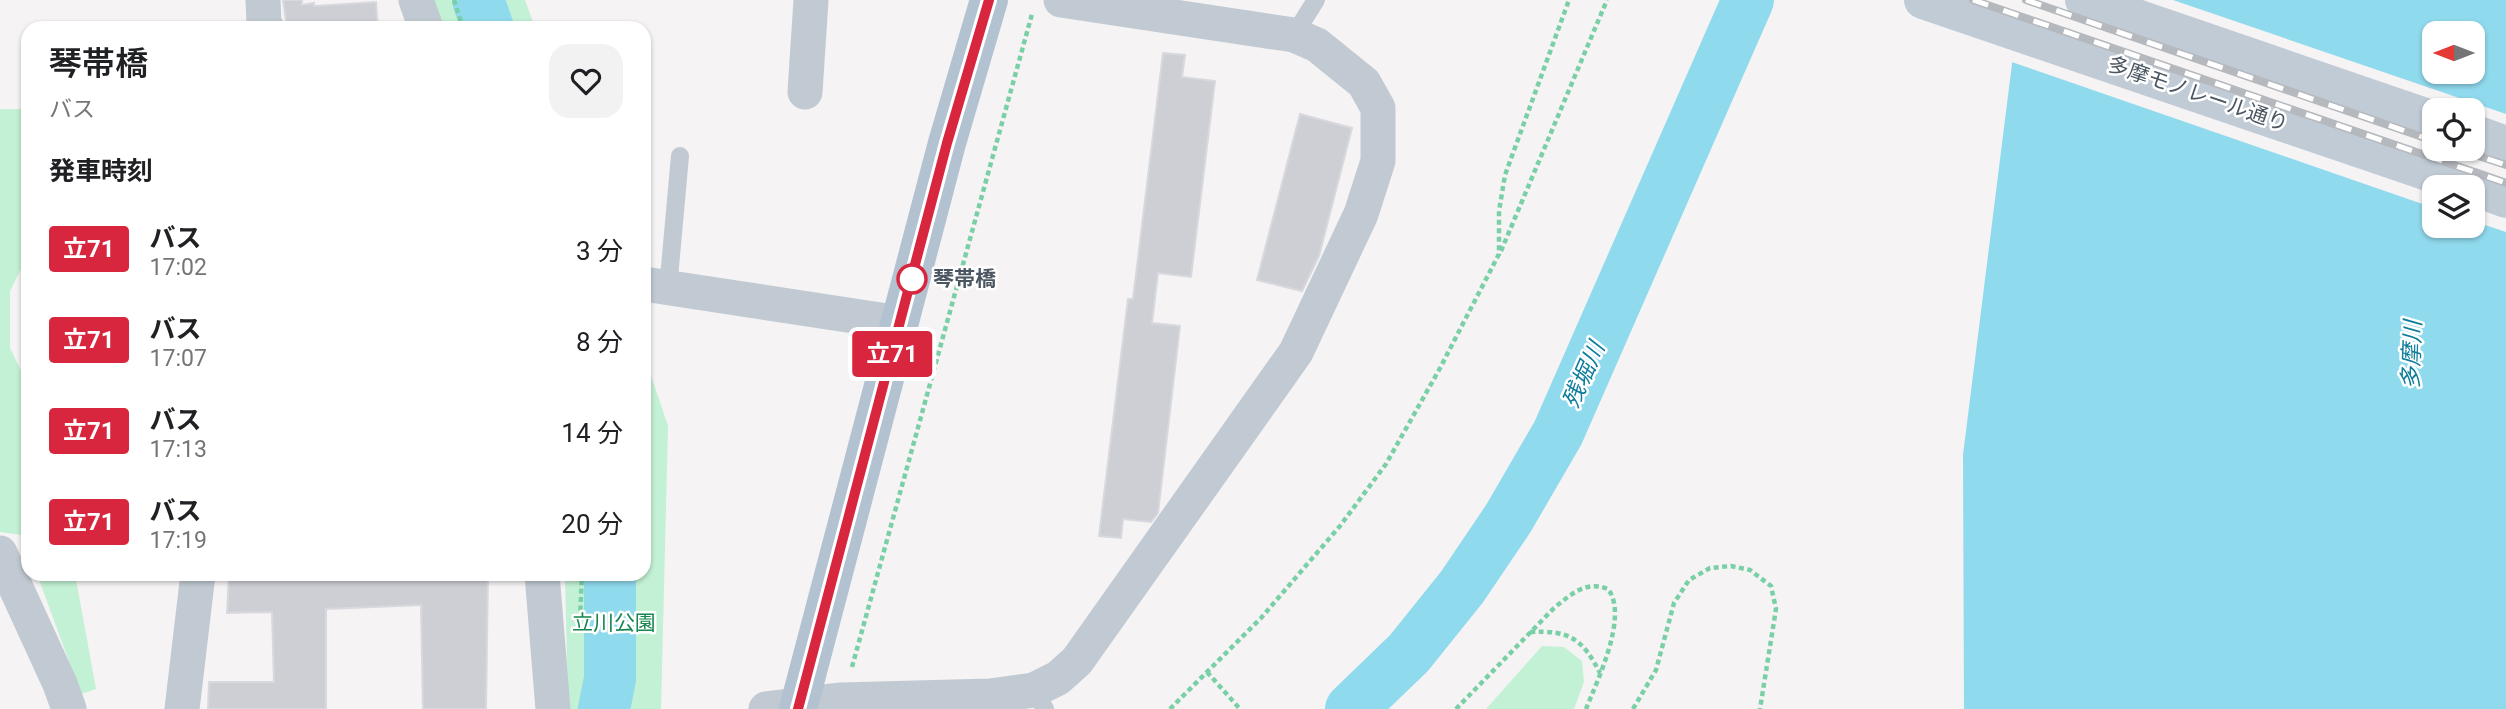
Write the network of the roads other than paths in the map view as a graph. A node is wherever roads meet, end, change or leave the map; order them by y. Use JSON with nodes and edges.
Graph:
{"nodes":[{"id":1,"x":416,"y":0,"type":"edge"},
{"id":2,"x":811,"y":0,"type":"edge"},
{"id":3,"x":989,"y":0,"type":"edge"},
{"id":4,"x":1316,"y":0,"type":"edge"},
{"id":5,"x":1923,"y":0,"type":"edge"},
{"id":6,"x":2084,"y":0,"type":"edge"},
{"id":7,"x":1047,"y":5,"type":"edge"},
{"id":8,"x":424,"y":21,"type":"edge"},
{"id":9,"x":1294,"y":35,"type":"junction"},
{"id":10,"x":805,"y":92,"type":"dead end"},
{"id":11,"x":2422,"y":116,"type":"edge"},
{"id":12,"x":2485,"y":137,"type":"edge"},
{"id":13,"x":2506,"y":145,"type":"edge"},
{"id":14,"x":680,"y":156,"type":"dead end"},
{"id":15,"x":2437,"y":175,"type":"edge"},
{"id":16,"x":2485,"y":192,"type":"edge"},
{"id":17,"x":2506,"y":199,"type":"edge"},
{"id":18,"x":656,"y":287,"type":"edge"},
{"id":19,"x":900,"y":323,"type":"junction"},
{"id":20,"x":0,"y":553,"type":"edge"},
{"id":21,"x":197,"y":581,"type":"edge"},
{"id":22,"x":543,"y":581,"type":"edge"},
{"id":23,"x":1040,"y":700,"type":"edge"},
{"id":24,"x":906,"y":704,"type":"edge"},
{"id":25,"x":788,"y":708,"type":"edge"},
{"id":26,"x":69,"y":709,"type":"edge"},
{"id":27,"x":182,"y":709,"type":"edge"},
{"id":28,"x":554,"y":709,"type":"edge"}],
"edges":[{"from":1,"to":8,"type":"street"},
{"from":2,"to":10,"type":"street"},
{"from":3,"to":19,"type":"main road"},
{"from":4,"to":9,"type":"lane"},
{"from":5,"to":15,"type":"main road","name":"多摩モノレール通り"},
{"from":6,"to":11,"type":"main road"},
{"from":7,"to":9,"type":"street"},
{"from":9,"to":23,"type":"street"},
{"from":12,"to":13,"type":"main road"},
{"from":14,"to":18,"type":"lane"},
{"from":16,"to":17,"type":"main road","name":"多摩モノレール通り"},
{"from":18,"to":19,"type":"street"},
{"from":19,"to":25,"type":"main road"},
{"from":20,"to":26,"type":"street"},
{"from":21,"to":27,"type":"street"},
{"from":22,"to":28,"type":"street"},
{"from":23,"to":24,"type":"street"},
{"from":24,"to":25,"type":"street"}]}
